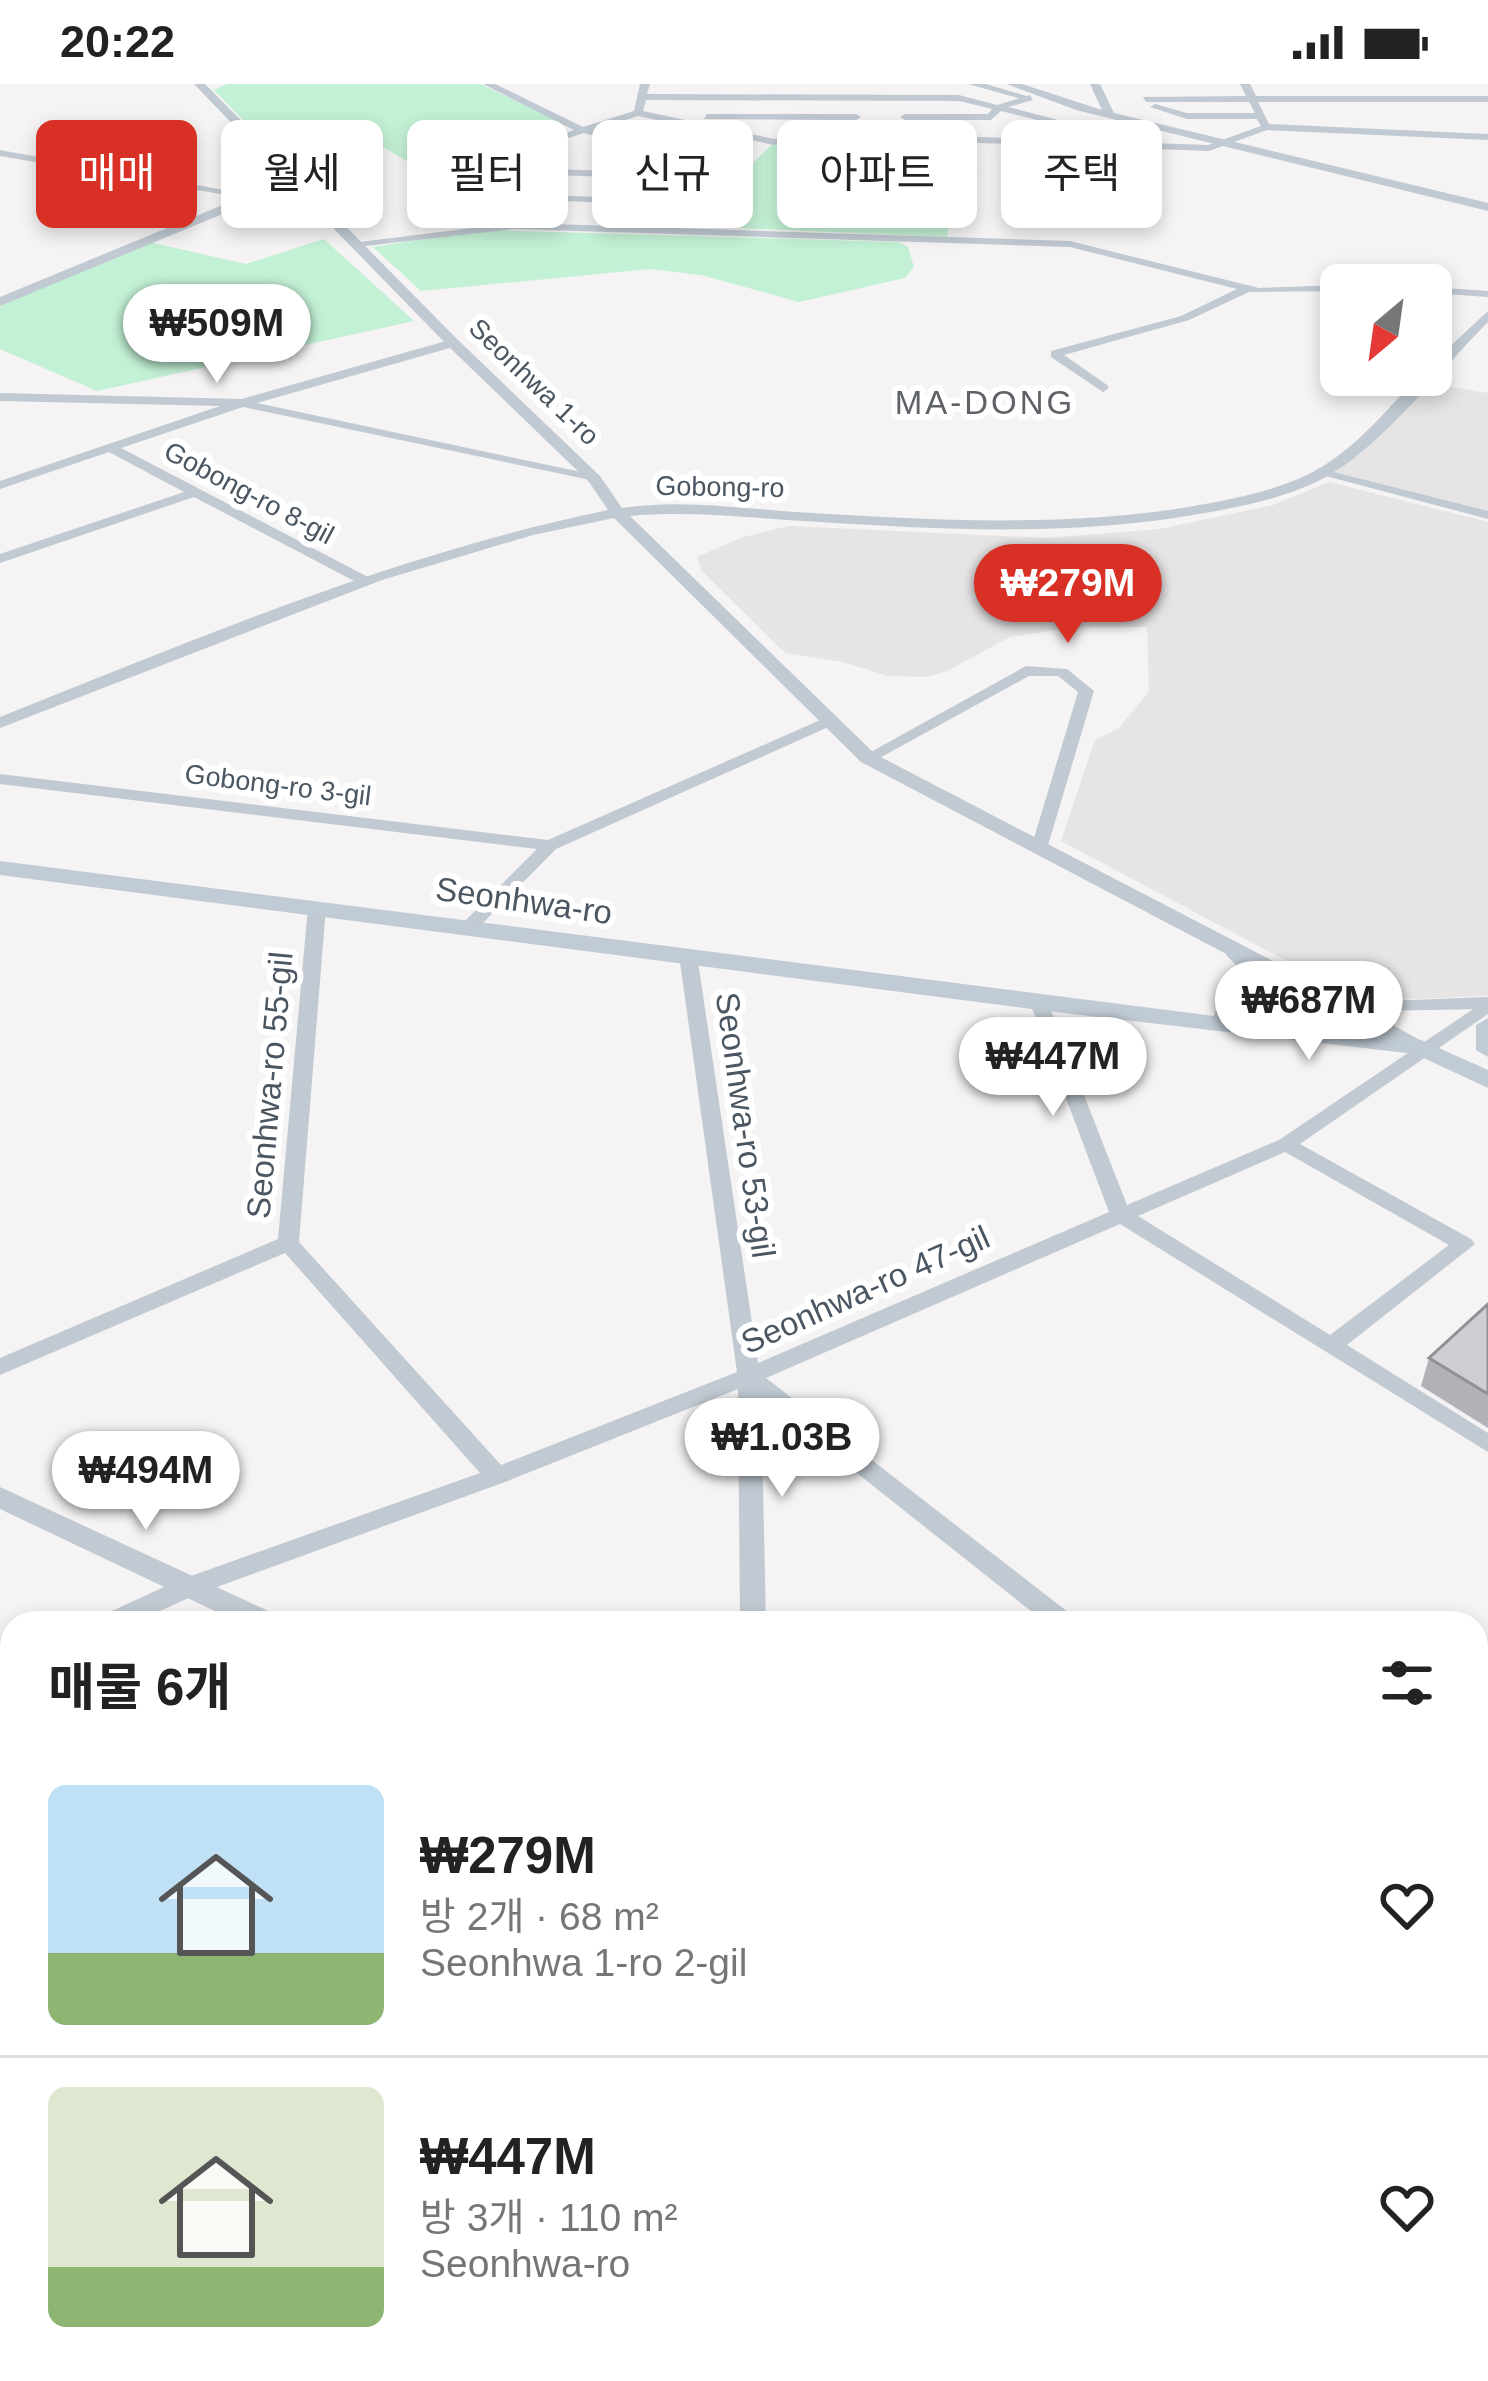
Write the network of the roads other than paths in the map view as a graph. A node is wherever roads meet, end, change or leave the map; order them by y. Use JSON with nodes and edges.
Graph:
{"nodes":[{"id":1,"x":488,"y":84,"type":"edge"},
{"id":2,"x":821,"y":84,"type":"edge"},
{"id":3,"x":973,"y":84,"type":"edge"},
{"id":4,"x":1012,"y":84,"type":"edge"},
{"id":5,"x":1095,"y":84,"type":"edge"},
{"id":6,"x":1244,"y":84,"type":"edge"},
{"id":7,"x":1389,"y":84,"type":"edge"},
{"id":8,"x":204,"y":86,"type":"edge"},
{"id":9,"x":645,"y":90,"type":"edge"},
{"id":10,"x":822,"y":98,"type":"junction"},
{"id":11,"x":1030,"y":98,"type":"junction"},
{"id":12,"x":1252,"y":99,"type":"junction"},
{"id":13,"x":1302,"y":99,"type":"junction"},
{"id":14,"x":1352,"y":99,"type":"junction"},
{"id":15,"x":1400,"y":99,"type":"junction"},
{"id":16,"x":1448,"y":99,"type":"junction"},
{"id":17,"x":1488,"y":99,"type":"edge"},
{"id":18,"x":999,"y":107,"type":"junction"},
{"id":19,"x":1080,"y":108,"type":"junction"},
{"id":20,"x":638,"y":113,"type":"junction"},
{"id":21,"x":1110,"y":115,"type":"junction"},
{"id":22,"x":823,"y":117,"type":"junction"},
{"id":23,"x":236,"y":120,"type":"edge"},
{"id":24,"x":1050,"y":120,"type":"edge"},
{"id":25,"x":1263,"y":121,"type":"junction"},
{"id":26,"x":580,"y":129,"type":"junction"},
{"id":27,"x":1318,"y":129,"type":"junction"},
{"id":28,"x":1372,"y":131,"type":"junction"},
{"id":29,"x":568,"y":133,"type":"edge"},
{"id":30,"x":592,"y":134,"type":"edge"},
{"id":31,"x":1424,"y":134,"type":"junction"},
{"id":32,"x":1482,"y":136,"type":"edge"},
{"id":33,"x":1001,"y":141,"type":"edge"},
{"id":34,"x":1225,"y":143,"type":"junction"},
{"id":35,"x":1162,"y":148,"type":"edge"},
{"id":36,"x":0,"y":154,"type":"edge"},
{"id":37,"x":36,"y":160,"type":"edge"},
{"id":38,"x":574,"y":160,"type":"dead end"},
{"id":39,"x":592,"y":160,"type":"edge"},
{"id":40,"x":592,"y":177,"type":"edge"},
{"id":41,"x":592,"y":182,"type":"edge"},
{"id":42,"x":1488,"y":207,"type":"edge"},
{"id":43,"x":221,"y":210,"type":"edge"},
{"id":44,"x":342,"y":228,"type":"edge"},
{"id":45,"x":499,"y":228,"type":"edge"},
{"id":46,"x":568,"y":228,"type":"edge"},
{"id":47,"x":682,"y":228,"type":"edge"},
{"id":48,"x":680,"y":232,"type":"junction"},
{"id":49,"x":360,"y":245,"type":"junction"},
{"id":50,"x":1320,"y":288,"type":"edge"},
{"id":51,"x":1248,"y":289,"type":"junction"},
{"id":52,"x":1452,"y":291,"type":"edge"},
{"id":53,"x":1488,"y":294,"type":"edge"},
{"id":54,"x":0,"y":302,"type":"edge"},
{"id":55,"x":1488,"y":315,"type":"edge"},
{"id":56,"x":453,"y":343,"type":"junction"},
{"id":57,"x":1452,"y":350,"type":"edge"},
{"id":58,"x":1103,"y":388,"type":"dead end"},
{"id":59,"x":1406,"y":396,"type":"edge"},
{"id":60,"x":0,"y":397,"type":"edge"},
{"id":61,"x":242,"y":403,"type":"junction"},
{"id":62,"x":112,"y":449,"type":"junction"},
{"id":63,"x":1323,"y":472,"type":"junction"},
{"id":64,"x":595,"y":479,"type":"junction"},
{"id":65,"x":0,"y":485,"type":"edge"},
{"id":66,"x":197,"y":491,"type":"junction"},
{"id":67,"x":617,"y":512,"type":"junction"},
{"id":68,"x":1488,"y":515,"type":"edge"},
{"id":69,"x":0,"y":559,"type":"edge"},
{"id":70,"x":363,"y":580,"type":"junction"},
{"id":71,"x":827,"y":722,"type":"junction"},
{"id":72,"x":0,"y":723,"type":"edge"},
{"id":73,"x":868,"y":758,"type":"junction"},
{"id":74,"x":0,"y":779,"type":"edge"},
{"id":75,"x":550,"y":845,"type":"junction"},
{"id":76,"x":1040,"y":848,"type":"junction"},
{"id":77,"x":0,"y":868,"type":"edge"},
{"id":78,"x":317,"y":907,"type":"junction"},
{"id":79,"x":470,"y":926,"type":"junction"},
{"id":80,"x":688,"y":955,"type":"junction"},
{"id":81,"x":1238,"y":955,"type":"junction"},
{"id":82,"x":1316,"y":994,"type":"junction"},
{"id":83,"x":1039,"y":1003,"type":"junction"},
{"id":84,"x":1488,"y":1004,"type":"edge"},
{"id":85,"x":1204,"y":1019,"type":"junction"},
{"id":86,"x":1488,"y":1025,"type":"edge"},
{"id":87,"x":1421,"y":1047,"type":"junction"},
{"id":88,"x":1488,"y":1050,"type":"edge"},
{"id":89,"x":1488,"y":1080,"type":"edge"},
{"id":90,"x":1286,"y":1144,"type":"junction"},
{"id":91,"x":1120,"y":1214,"type":"junction"},
{"id":92,"x":288,"y":1243,"type":"junction"},
{"id":93,"x":1332,"y":1345,"type":"junction"},
{"id":94,"x":0,"y":1367,"type":"edge"},
{"id":95,"x":749,"y":1376,"type":"junction"},
{"id":96,"x":1488,"y":1444,"type":"edge"},
{"id":97,"x":497,"y":1477,"type":"junction"},
{"id":98,"x":0,"y":1497,"type":"edge"},
{"id":99,"x":186,"y":1588,"type":"junction"},
{"id":100,"x":136,"y":1611,"type":"edge"},
{"id":101,"x":239,"y":1611,"type":"edge"},
{"id":102,"x":753,"y":1611,"type":"edge"},
{"id":103,"x":1049,"y":1611,"type":"edge"}],
"edges":[{"from":1,"to":26,"type":"street"},
{"from":2,"to":10,"type":"street"},
{"from":3,"to":11,"type":"street"},
{"from":4,"to":19,"type":"street"},
{"from":5,"to":21,"type":"street"},
{"from":6,"to":12,"type":"street"},
{"from":7,"to":15,"type":"street"},
{"from":8,"to":23,"type":"street","name":"Seonhwa 1-ro"},
{"from":9,"to":10,"type":"street"},
{"from":9,"to":20,"type":"street"},
{"from":10,"to":18,"type":"street"},
{"from":10,"to":22,"type":"street"},
{"from":11,"to":18,"type":"street"},
{"from":11,"to":19,"type":"street"},
{"from":12,"to":13,"type":"street"},
{"from":12,"to":25,"type":"street"},
{"from":12,"to":25,"type":"street"},
{"from":13,"to":14,"type":"street"},
{"from":13,"to":27,"type":"street"},
{"from":14,"to":15,"type":"street"},
{"from":14,"to":28,"type":"street"},
{"from":15,"to":16,"type":"street"},
{"from":15,"to":31,"type":"street"},
{"from":16,"to":17,"type":"street"},
{"from":16,"to":32,"type":"street"},
{"from":18,"to":22,"type":"street"},
{"from":18,"to":24,"type":"street"},
{"from":19,"to":21,"type":"street"},
{"from":20,"to":22,"type":"street"},
{"from":20,"to":26,"type":"street"},
{"from":20,"to":33,"type":"street"},
{"from":21,"to":34,"type":"street"},
{"from":25,"to":27,"type":"street"},
{"from":25,"to":34,"type":"street"},
{"from":26,"to":29,"type":"street"},
{"from":26,"to":30,"type":"street"},
{"from":27,"to":28,"type":"street"},
{"from":28,"to":31,"type":"street"},
{"from":31,"to":32,"type":"street"},
{"from":34,"to":35,"type":"street"},
{"from":34,"to":42,"type":"street"},
{"from":36,"to":37,"type":"street"},
{"from":38,"to":39,"type":"street"},
{"from":40,"to":41,"type":"street"},
{"from":43,"to":54,"type":"street"},
{"from":44,"to":49,"type":"street","name":"Seonhwa 1-ro"},
{"from":45,"to":49,"type":"street"},
{"from":46,"to":48,"type":"street"},
{"from":47,"to":48,"type":"street"},
{"from":48,"to":51,"type":"street"},
{"from":49,"to":56,"type":"street","name":"Seonhwa 1-ro"},
{"from":50,"to":51,"type":"street"},
{"from":51,"to":58,"type":"street"},
{"from":52,"to":53,"type":"street"},
{"from":55,"to":57,"type":"street","name":"Gobong-ro"},
{"from":56,"to":61,"type":"street"},
{"from":56,"to":64,"type":"street","name":"Seonhwa 1-ro"},
{"from":59,"to":63,"type":"street","name":"Gobong-ro"},
{"from":60,"to":61,"type":"street"},
{"from":61,"to":62,"type":"street"},
{"from":61,"to":64,"type":"street"},
{"from":62,"to":65,"type":"street"},
{"from":62,"to":66,"type":"street","name":"Gobong-ro 8-gil"},
{"from":63,"to":67,"type":"street","name":"Gobong-ro"},
{"from":63,"to":68,"type":"street"},
{"from":64,"to":67,"type":"street","name":"Seonhwa 1-ro"},
{"from":66,"to":69,"type":"street"},
{"from":66,"to":70,"type":"street","name":"Gobong-ro 8-gil"},
{"from":67,"to":70,"type":"street","name":"Gobong-ro"},
{"from":67,"to":71,"type":"street","name":"Seonhwa 1-ro"},
{"from":70,"to":72,"type":"street","name":"Gobong-ro"},
{"from":71,"to":73,"type":"street","name":"Seonhwa 1-ro"},
{"from":71,"to":75,"type":"street"},
{"from":73,"to":76,"type":"street","name":"Seonhwa 1-ro"},
{"from":73,"to":76,"type":"street"},
{"from":74,"to":75,"type":"street","name":"Gobong-ro 3-gil"},
{"from":75,"to":79,"type":"street"},
{"from":76,"to":81,"type":"street","name":"Seonhwa 1-ro"},
{"from":77,"to":78,"type":"main road","name":"Seonhwa-ro"},
{"from":78,"to":79,"type":"main road","name":"Seonhwa-ro"},
{"from":78,"to":92,"type":"street","name":"Seonhwa-ro 55-gil"},
{"from":79,"to":80,"type":"main road","name":"Seonhwa-ro"},
{"from":80,"to":83,"type":"main road","name":"Seonhwa-ro"},
{"from":80,"to":95,"type":"street","name":"Seonhwa-ro 53-gil"},
{"from":81,"to":82,"type":"street","name":"Seonhwa 1-ro"},
{"from":81,"to":85,"type":"main road"},
{"from":82,"to":84,"type":"street"},
{"from":82,"to":87,"type":"street","name":"Seonhwa 1-ro"},
{"from":83,"to":85,"type":"main road","name":"Seonhwa-ro"},
{"from":83,"to":91,"type":"street"},
{"from":84,"to":87,"type":"street","name":"Seonhwa-ro 47-gil"},
{"from":85,"to":87,"type":"main road","name":"Seonhwa-ro"},
{"from":86,"to":88,"type":"main road"},
{"from":87,"to":89,"type":"main road","name":"Seonhwa-ro"},
{"from":87,"to":90,"type":"street","name":"Seonhwa-ro 47-gil"},
{"from":90,"to":91,"type":"street","name":"Seonhwa-ro 47-gil"},
{"from":90,"to":93,"type":"street"},
{"from":91,"to":93,"type":"street"},
{"from":91,"to":95,"type":"street","name":"Seonhwa-ro 47-gil"},
{"from":92,"to":94,"type":"street"},
{"from":92,"to":97,"type":"street","name":"Seonhwa-ro 55-gil"},
{"from":93,"to":96,"type":"street"},
{"from":95,"to":97,"type":"street","name":"Seonhwa-ro 47-gil"},
{"from":95,"to":102,"type":"street","name":"Seonhwa-ro 53-gil"},
{"from":95,"to":103,"type":"street"},
{"from":97,"to":99,"type":"street","name":"Seonhwa-ro 47-gil"},
{"from":98,"to":99,"type":"street"},
{"from":99,"to":100,"type":"street","name":"Seonhwa-ro 47-gil"},
{"from":99,"to":101,"type":"street"}]}
